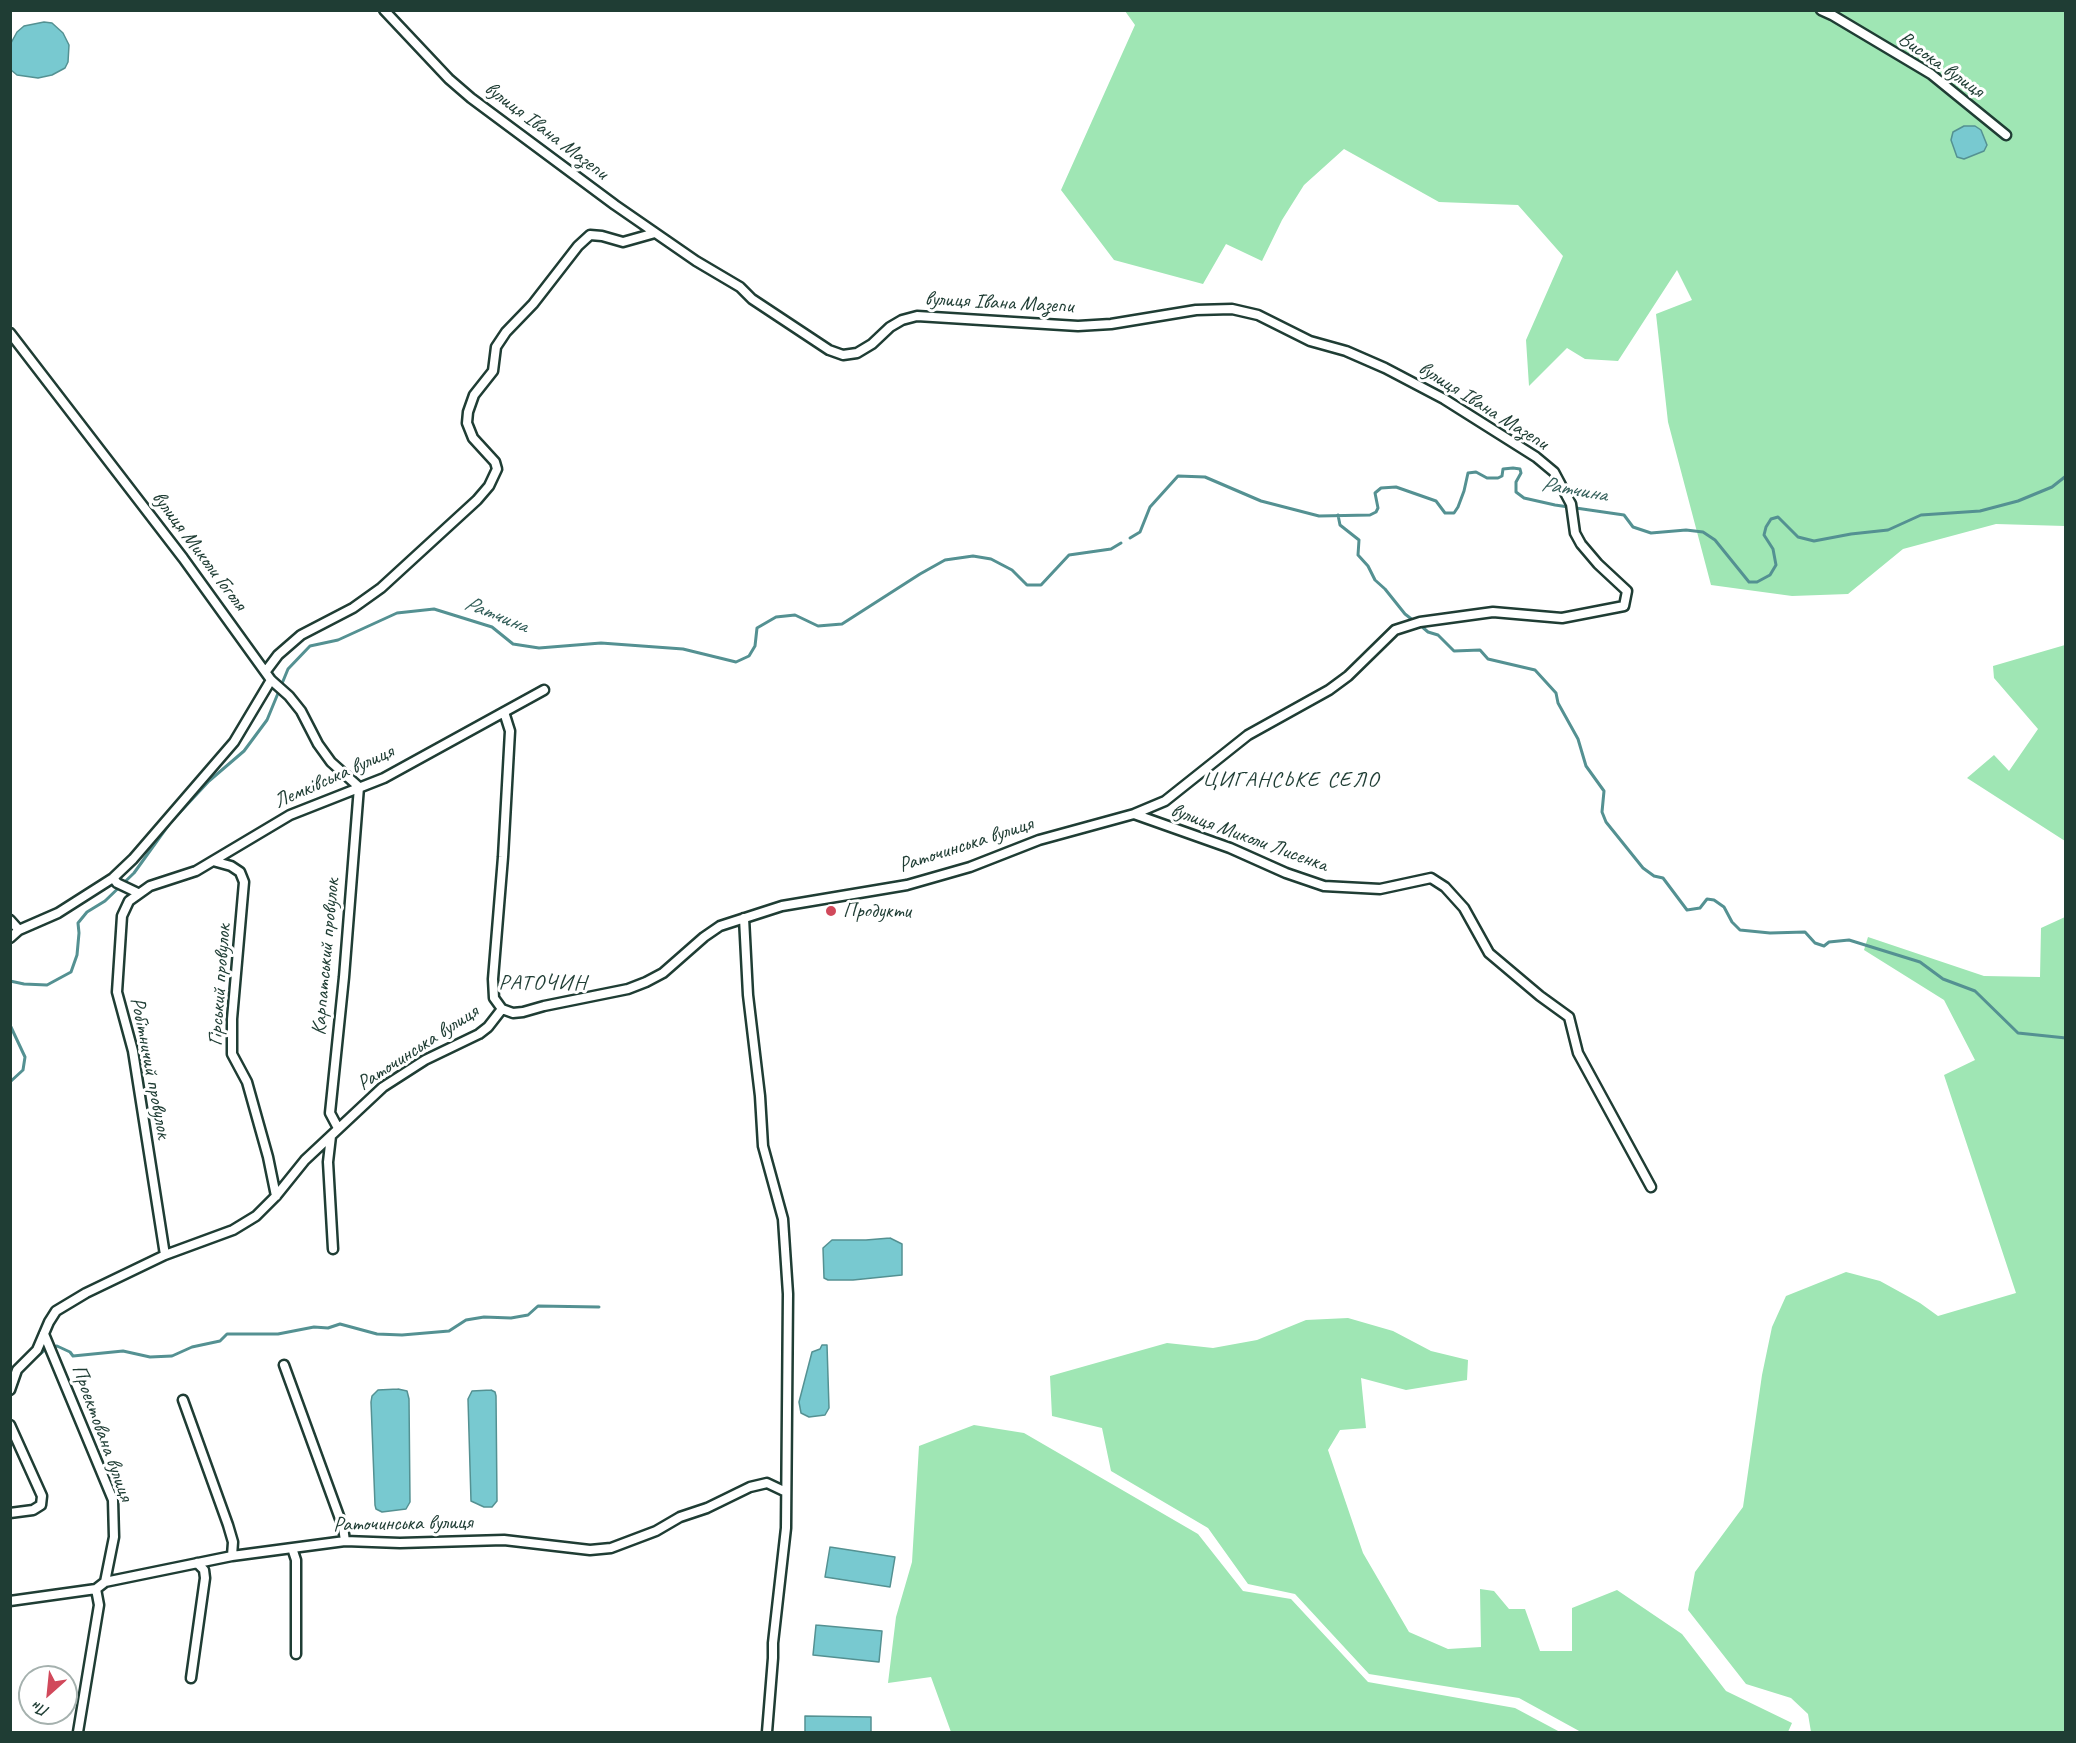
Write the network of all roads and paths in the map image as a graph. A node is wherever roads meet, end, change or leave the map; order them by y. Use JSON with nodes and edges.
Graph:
{"nodes":[{"id":1,"x":384,"y":10,"type":"edge"},
{"id":2,"x":1821,"y":10,"type":"edge"},
{"id":3,"x":2006,"y":135,"type":"dead end"},
{"id":4,"x":655,"y":233,"type":"junction"},
{"id":5,"x":10,"y":333,"type":"edge"},
{"id":6,"x":1575,"y":533,"type":"joint"},
{"id":7,"x":266,"y":671,"type":"junction"},
{"id":8,"x":271,"y":680,"type":"junction"},
{"id":9,"x":543,"y":690,"type":"dead end"},
{"id":10,"x":504,"y":712,"type":"junction"},
{"id":11,"x":359,"y":787,"type":"junction"},
{"id":12,"x":1134,"y":814,"type":"junction"},
{"id":13,"x":213,"y":861,"type":"junction"},
{"id":14,"x":115,"y":880,"type":"junction"},
{"id":15,"x":138,"y":893,"type":"junction"},
{"id":16,"x":744,"y":918,"type":"junction"},
{"id":17,"x":10,"y":920,"type":"edge"},
{"id":18,"x":20,"y":930,"type":"junction"},
{"id":19,"x":10,"y":938,"type":"edge"},
{"id":20,"x":502,"y":1009,"type":"junction"},
{"id":21,"x":338,"y":1128,"type":"junction"},
{"id":22,"x":331,"y":1136,"type":"junction"},
{"id":23,"x":1651,"y":1187,"type":"dead end"},
{"id":24,"x":276,"y":1196,"type":"junction"},
{"id":25,"x":333,"y":1249,"type":"dead end"},
{"id":26,"x":165,"y":1255,"type":"junction"},
{"id":27,"x":44,"y":1334,"type":"junction"},
{"id":28,"x":284,"y":1365,"type":"dead end"},
{"id":29,"x":10,"y":1390,"type":"edge"},
{"id":30,"x":183,"y":1400,"type":"dead end"},
{"id":31,"x":10,"y":1425,"type":"edge"},
{"id":32,"x":786,"y":1492,"type":"junction"},
{"id":33,"x":10,"y":1513,"type":"edge"},
{"id":34,"x":345,"y":1541,"type":"junction"},
{"id":35,"x":292,"y":1548,"type":"junction"},
{"id":36,"x":232,"y":1556,"type":"junction"},
{"id":37,"x":197,"y":1563,"type":"junction"},
{"id":38,"x":105,"y":1582,"type":"junction"},
{"id":39,"x":96,"y":1588,"type":"junction"},
{"id":40,"x":10,"y":1601,"type":"edge"},
{"id":41,"x":296,"y":1654,"type":"dead end"},
{"id":42,"x":192,"y":1678,"type":"dead end"},
{"id":43,"x":78,"y":1732,"type":"edge"},
{"id":44,"x":767,"y":1732,"type":"edge"}],
"edges":[{"from":1,"to":4,"type":"street","name":"вулиця Івана Мазепи"},
{"from":2,"to":3,"type":"street","name":"Висока вулиця"},
{"from":4,"to":6,"type":"street","name":"вулиця Івана Мазепи"},
{"from":4,"to":7,"type":"street"},
{"from":5,"to":7,"type":"street","name":"вулиця Миколи Гоголя"},
{"from":6,"to":12,"type":"street","name":"Раточинська вулиця"},
{"from":7,"to":8,"type":"street","name":"вулиця Миколи Гоголя"},
{"from":8,"to":11,"type":"street","name":"вулиця Миколи Гоголя"},
{"from":8,"to":14,"type":"street"},
{"from":9,"to":10,"type":"street","name":"Лемківська вулиця"},
{"from":10,"to":11,"type":"street","name":"Лемківська вулиця"},
{"from":10,"to":20,"type":"street"},
{"from":11,"to":13,"type":"street","name":"Лемківська вулиця"},
{"from":11,"to":21,"type":"street","name":"Карпатський провулок"},
{"from":12,"to":16,"type":"street","name":"Раточинська вулиця"},
{"from":12,"to":23,"type":"street","name":"вулиця Миколи Лисенка"},
{"from":13,"to":15,"type":"street","name":"Лемківська вулиця"},
{"from":13,"to":24,"type":"street","name":"Гірський провулок"},
{"from":14,"to":15,"type":"street"},
{"from":14,"to":18,"type":"street"},
{"from":15,"to":26,"type":"street","name":"Робітничий провулок"},
{"from":16,"to":20,"type":"street","name":"Раточинська вулиця"},
{"from":16,"to":32,"type":"street"},
{"from":17,"to":18,"type":"street"},
{"from":18,"to":19,"type":"street"},
{"from":20,"to":21,"type":"street","name":"Раточинська вулиця"},
{"from":21,"to":22,"type":"street","name":"Раточинська вулиця"},
{"from":22,"to":24,"type":"street","name":"Раточинська вулиця"},
{"from":22,"to":25,"type":"street"},
{"from":24,"to":26,"type":"street","name":"Раточинська вулиця"},
{"from":26,"to":27,"type":"street","name":"Раточинська вулиця"},
{"from":27,"to":29,"type":"street","name":"Раточинська вулиця"},
{"from":27,"to":38,"type":"street","name":"Проектована вулиця"},
{"from":28,"to":34,"type":"street"},
{"from":30,"to":36,"type":"street"},
{"from":31,"to":33,"type":"street"},
{"from":32,"to":34,"type":"street","name":"Раточинська вулиця"},
{"from":32,"to":44,"type":"street"},
{"from":34,"to":35,"type":"street","name":"Раточинська вулиця"},
{"from":35,"to":36,"type":"street","name":"Раточинська вулиця"},
{"from":35,"to":41,"type":"street"},
{"from":36,"to":37,"type":"street","name":"Раточинська вулиця"},
{"from":37,"to":38,"type":"street","name":"Раточинська вулиця"},
{"from":37,"to":42,"type":"street"},
{"from":38,"to":39,"type":"street","name":"Раточинська вулиця"},
{"from":39,"to":40,"type":"street","name":"Раточинська вулиця"},
{"from":39,"to":43,"type":"street"}]}
